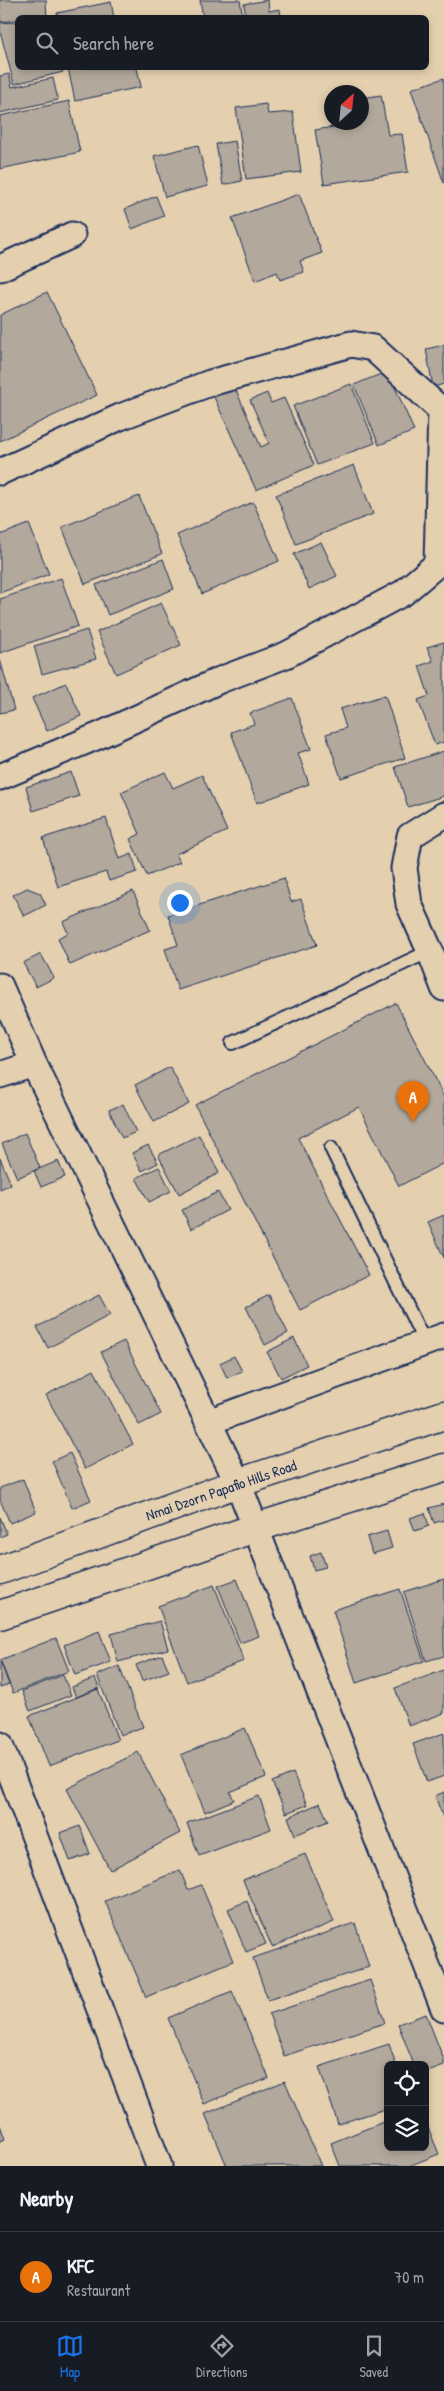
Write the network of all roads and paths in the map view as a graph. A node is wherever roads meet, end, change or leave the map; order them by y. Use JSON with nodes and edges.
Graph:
{"nodes":[{"id":1,"x":72,"y":235,"type":"dead end"},
{"id":2,"x":0,"y":268,"type":"edge"},
{"id":3,"x":443,"y":409,"type":"edge"},
{"id":4,"x":0,"y":472,"type":"edge"},
{"id":5,"x":441,"y":564,"type":"edge"},
{"id":6,"x":0,"y":777,"type":"edge"},
{"id":7,"x":444,"y":815,"type":"edge"},
{"id":8,"x":430,"y":951,"type":"junction"},
{"id":9,"x":0,"y":986,"type":"edge"},
{"id":10,"x":444,"y":988,"type":"edge"},
{"id":11,"x":233,"y":1043,"type":"dead end"},
{"id":12,"x":34,"y":1064,"type":"junction"},
{"id":13,"x":0,"y":1076,"type":"edge"},
{"id":14,"x":331,"y":1148,"type":"dead end"},
{"id":15,"x":434,"y":1339,"type":"edge"},
{"id":16,"x":444,"y":1415,"type":"edge"},
{"id":17,"x":208,"y":1422,"type":"junction"},
{"id":18,"x":444,"y":1468,"type":"edge"},
{"id":19,"x":238,"y":1483,"type":"junction"},
{"id":20,"x":255,"y":1528,"type":"junction"},
{"id":21,"x":0,"y":1570,"type":"edge"},
{"id":22,"x":0,"y":1615,"type":"edge"},
{"id":23,"x":0,"y":1745,"type":"edge"},
{"id":24,"x":444,"y":2009,"type":"edge"},
{"id":25,"x":159,"y":2166,"type":"edge"}],
"edges":[{"from":1,"to":2,"type":"street"},
{"from":3,"to":4,"type":"street"},
{"from":3,"to":5,"type":"street"},
{"from":5,"to":6,"type":"street"},
{"from":7,"to":8,"type":"street"},
{"from":8,"to":10,"type":"street"},
{"from":8,"to":11,"type":"lane"},
{"from":9,"to":12,"type":"street"},
{"from":12,"to":13,"type":"street"},
{"from":12,"to":17,"type":"street"},
{"from":14,"to":15,"type":"lane"},
{"from":15,"to":17,"type":"street"},
{"from":16,"to":19,"type":"street","name":"Nmai Dzorn Papafio Hills Road"},
{"from":17,"to":19,"type":"street"},
{"from":18,"to":20,"type":"street"},
{"from":19,"to":20,"type":"street"},
{"from":19,"to":21,"type":"street","name":"Nmai Dzorn Papafio Hills Road"},
{"from":20,"to":22,"type":"street"},
{"from":20,"to":24,"type":"street"},
{"from":23,"to":25,"type":"street"}]}
